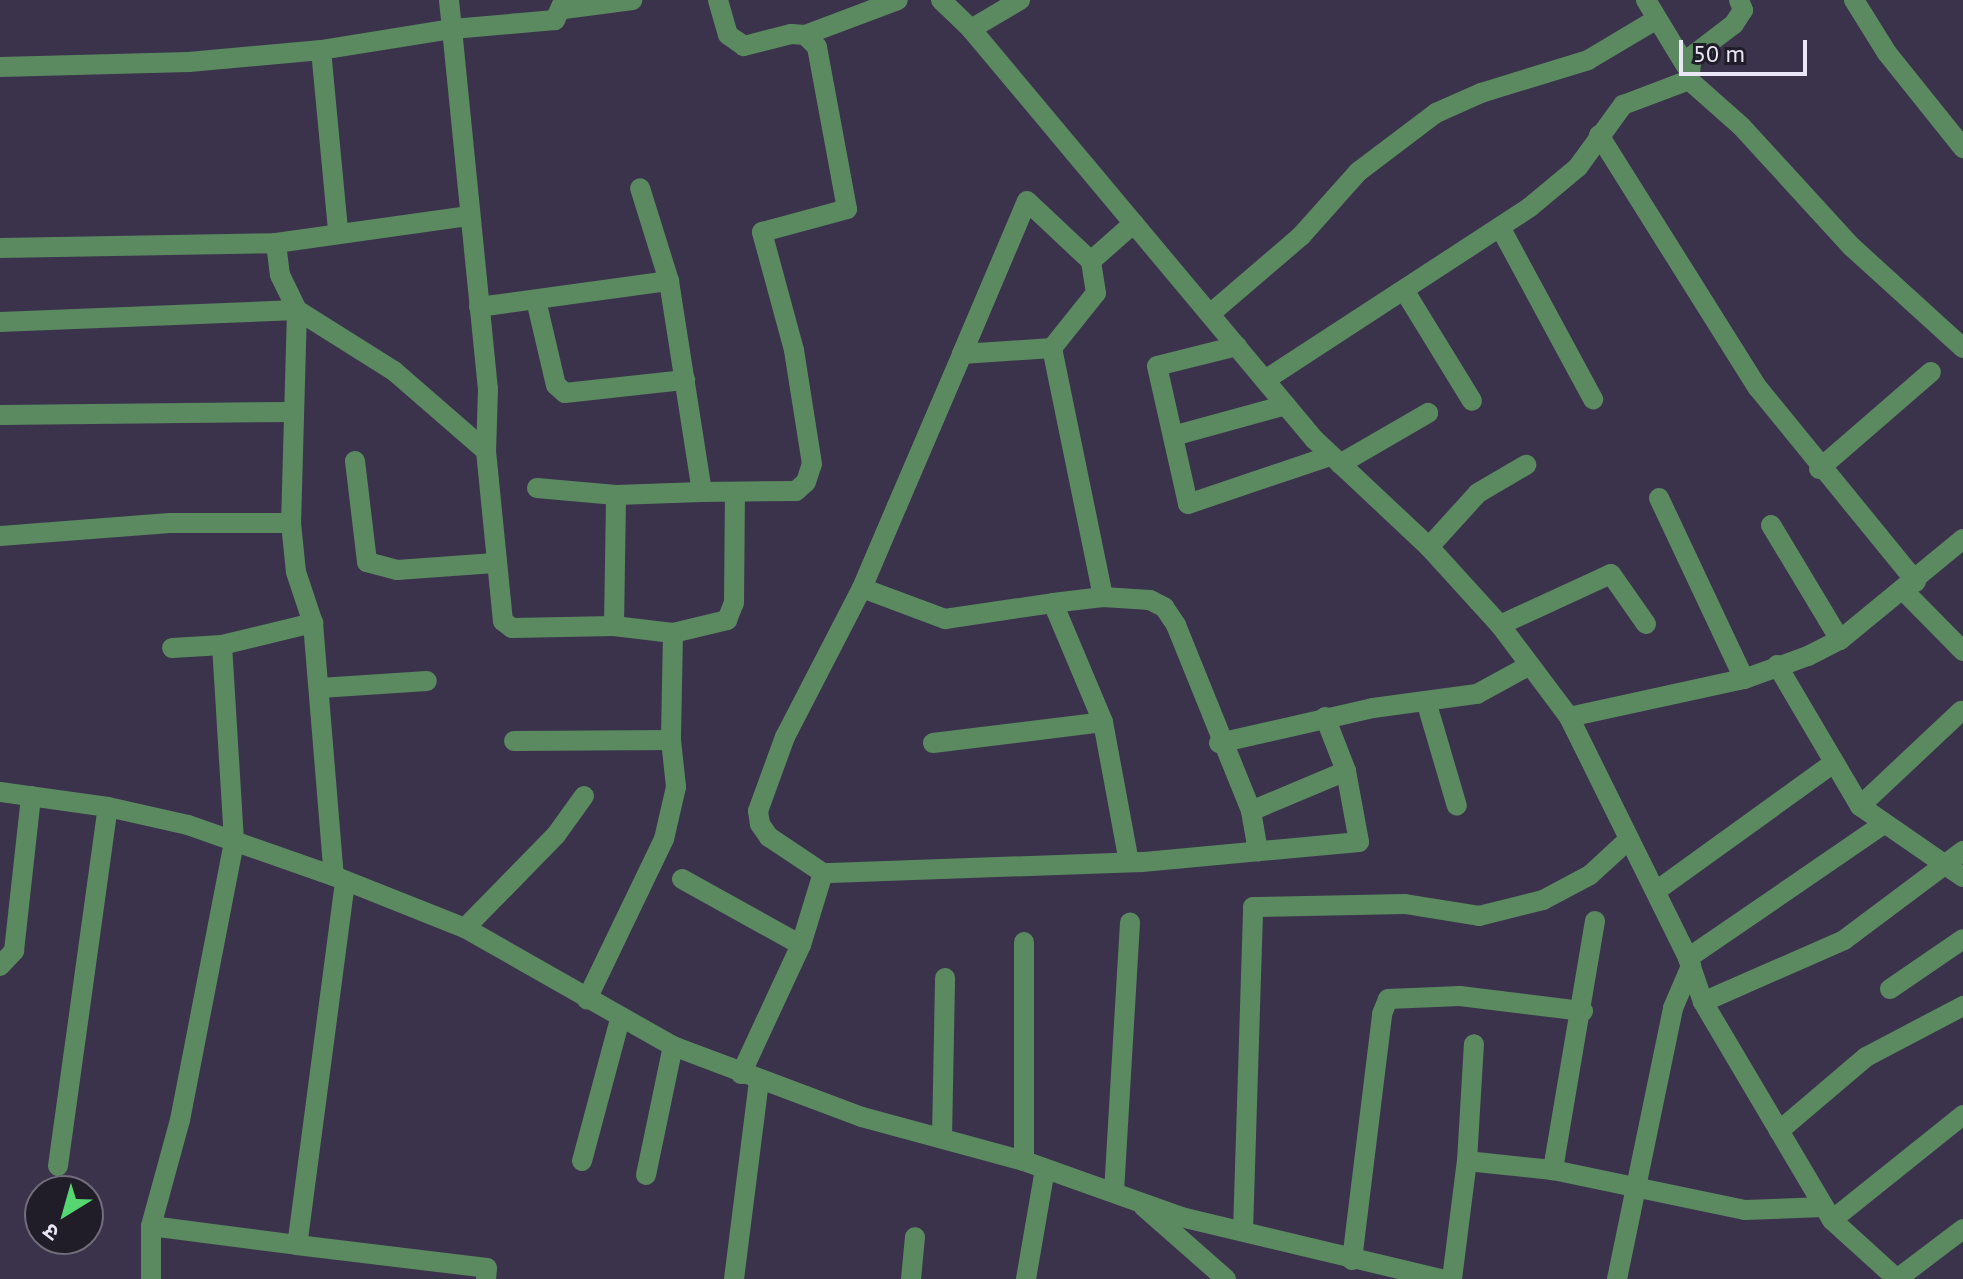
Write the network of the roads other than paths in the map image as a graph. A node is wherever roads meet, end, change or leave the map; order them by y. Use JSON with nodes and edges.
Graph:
{"nodes":[{"id":1,"x":449,"y":0,"type":"edge"},
{"id":2,"x":632,"y":0,"type":"edge"},
{"id":3,"x":718,"y":0,"type":"edge"},
{"id":4,"x":898,"y":0,"type":"edge"},
{"id":5,"x":941,"y":0,"type":"edge"},
{"id":6,"x":1020,"y":0,"type":"edge"},
{"id":7,"x":1646,"y":0,"type":"edge"},
{"id":8,"x":1739,"y":0,"type":"edge"},
{"id":9,"x":1854,"y":0,"type":"edge"},
{"id":10,"x":564,"y":5,"type":"edge"},
{"id":11,"x":1657,"y":19,"type":"junction"},
{"id":12,"x":452,"y":29,"type":"junction"},
{"id":13,"x":971,"y":29,"type":"junction"},
{"id":14,"x":805,"y":35,"type":"junction"},
{"id":15,"x":321,"y":50,"type":"junction"},
{"id":16,"x":0,"y":67,"type":"edge"},
{"id":17,"x":1688,"y":73,"type":"junction"},
{"id":18,"x":1599,"y":135,"type":"junction"},
{"id":19,"x":1963,"y":148,"type":"edge"},
{"id":20,"x":640,"y":188,"type":"dead end"},
{"id":21,"x":469,"y":216,"type":"junction"},
{"id":22,"x":1134,"y":223,"type":"junction"},
{"id":23,"x":1500,"y":227,"type":"junction"},
{"id":24,"x":338,"y":230,"type":"junction"},
{"id":25,"x":276,"y":243,"type":"junction"},
{"id":26,"x":0,"y":248,"type":"edge"},
{"id":27,"x":1091,"y":261,"type":"junction"},
{"id":28,"x":669,"y":281,"type":"junction"},
{"id":29,"x":1404,"y":290,"type":"junction"},
{"id":30,"x":536,"y":300,"type":"junction"},
{"id":31,"x":479,"y":307,"type":"junction"},
{"id":32,"x":297,"y":310,"type":"junction"},
{"id":33,"x":1210,"y":314,"type":"junction"},
{"id":34,"x":0,"y":322,"type":"edge"},
{"id":35,"x":1237,"y":346,"type":"junction"},
{"id":36,"x":1052,"y":348,"type":"junction"},
{"id":37,"x":1963,"y":348,"type":"edge"},
{"id":38,"x":962,"y":354,"type":"junction"},
{"id":39,"x":1931,"y":372,"type":"dead end"},
{"id":40,"x":685,"y":380,"type":"junction"},
{"id":41,"x":1265,"y":380,"type":"junction"},
{"id":42,"x":1593,"y":399,"type":"dead end"},
{"id":43,"x":1472,"y":401,"type":"dead end"},
{"id":44,"x":1286,"y":405,"type":"junction"},
{"id":45,"x":294,"y":412,"type":"junction"},
{"id":46,"x":1428,"y":413,"type":"dead end"},
{"id":47,"x":0,"y":415,"type":"edge"},
{"id":48,"x":1173,"y":436,"type":"junction"},
{"id":49,"x":486,"y":451,"type":"junction"},
{"id":50,"x":1335,"y":460,"type":"junction"},
{"id":51,"x":355,"y":461,"type":"dead end"},
{"id":52,"x":1526,"y":465,"type":"dead end"},
{"id":53,"x":1819,"y":469,"type":"junction"},
{"id":54,"x":537,"y":488,"type":"dead end"},
{"id":55,"x":702,"y":492,"type":"junction"},
{"id":56,"x":735,"y":492,"type":"junction"},
{"id":57,"x":616,"y":495,"type":"junction"},
{"id":58,"x":1659,"y":498,"type":"dead end"},
{"id":59,"x":291,"y":523,"type":"junction"},
{"id":60,"x":1771,"y":525,"type":"dead end"},
{"id":61,"x":0,"y":536,"type":"edge"},
{"id":62,"x":1963,"y":539,"type":"edge"},
{"id":63,"x":1429,"y":547,"type":"junction"},
{"id":64,"x":495,"y":563,"type":"junction"},
{"id":65,"x":1910,"y":586,"type":"junction"},
{"id":66,"x":862,"y":588,"type":"junction"},
{"id":67,"x":1103,"y":597,"type":"junction"},
{"id":68,"x":1053,"y":603,"type":"junction"},
{"id":69,"x":313,"y":623,"type":"junction"},
{"id":70,"x":1646,"y":624,"type":"dead end"},
{"id":71,"x":1500,"y":625,"type":"junction"},
{"id":72,"x":614,"y":626,"type":"junction"},
{"id":73,"x":673,"y":633,"type":"junction"},
{"id":74,"x":1840,"y":640,"type":"junction"},
{"id":75,"x":222,"y":645,"type":"junction"},
{"id":76,"x":172,"y":648,"type":"dead end"},
{"id":77,"x":1963,"y":651,"type":"edge"},
{"id":78,"x":1530,"y":665,"type":"junction"},
{"id":79,"x":1777,"y":665,"type":"junction"},
{"id":80,"x":1744,"y":679,"type":"junction"},
{"id":81,"x":427,"y":681,"type":"dead end"},
{"id":82,"x":320,"y":688,"type":"junction"},
{"id":83,"x":1426,"y":701,"type":"junction"},
{"id":84,"x":1961,"y":711,"type":"edge"},
{"id":85,"x":1325,"y":717,"type":"junction"},
{"id":86,"x":1569,"y":717,"type":"junction"},
{"id":87,"x":1103,"y":722,"type":"junction"},
{"id":88,"x":671,"y":740,"type":"junction"},
{"id":89,"x":514,"y":741,"type":"dead end"},
{"id":90,"x":933,"y":743,"type":"dead end"},
{"id":91,"x":1219,"y":743,"type":"junction"},
{"id":92,"x":1832,"y":764,"type":"junction"},
{"id":93,"x":1346,"y":771,"type":"junction"},
{"id":94,"x":0,"y":792,"type":"edge"},
{"id":95,"x":31,"y":796,"type":"junction"},
{"id":96,"x":584,"y":796,"type":"dead end"},
{"id":97,"x":1457,"y":806,"type":"dead end"},
{"id":98,"x":1860,"y":806,"type":"junction"},
{"id":99,"x":108,"y":807,"type":"junction"},
{"id":100,"x":1251,"y":811,"type":"junction"},
{"id":101,"x":1884,"y":824,"type":"junction"},
{"id":102,"x":234,"y":841,"type":"junction"},
{"id":103,"x":1627,"y":841,"type":"junction"},
{"id":104,"x":1258,"y":851,"type":"junction"},
{"id":105,"x":1963,"y":851,"type":"edge"},
{"id":106,"x":1129,"y":862,"type":"junction"},
{"id":107,"x":1955,"y":872,"type":"edge"},
{"id":108,"x":823,"y":873,"type":"junction"},
{"id":109,"x":340,"y":879,"type":"junction"},
{"id":110,"x":682,"y":879,"type":"dead end"},
{"id":111,"x":1656,"y":891,"type":"junction"},
{"id":112,"x":1595,"y":921,"type":"dead end"},
{"id":113,"x":1130,"y":922,"type":"dead end"},
{"id":114,"x":465,"y":928,"type":"junction"},
{"id":115,"x":1963,"y":939,"type":"edge"},
{"id":116,"x":1024,"y":942,"type":"dead end"},
{"id":117,"x":801,"y":945,"type":"junction"},
{"id":118,"x":1690,"y":962,"type":"junction"},
{"id":119,"x":0,"y":966,"type":"edge"},
{"id":120,"x":945,"y":978,"type":"dead end"},
{"id":121,"x":1890,"y":989,"type":"dead end"},
{"id":122,"x":587,"y":999,"type":"junction"},
{"id":123,"x":1703,"y":1002,"type":"junction"},
{"id":124,"x":1963,"y":1006,"type":"edge"},
{"id":125,"x":1583,"y":1011,"type":"junction"},
{"id":126,"x":620,"y":1019,"type":"junction"},
{"id":127,"x":1474,"y":1044,"type":"dead end"},
{"id":128,"x":673,"y":1046,"type":"junction"},
{"id":129,"x":750,"y":1078,"type":"junction"},
{"id":130,"x":1963,"y":1115,"type":"edge"},
{"id":131,"x":1779,"y":1131,"type":"junction"},
{"id":132,"x":942,"y":1138,"type":"junction"},
{"id":133,"x":582,"y":1161,"type":"dead end"},
{"id":134,"x":1024,"y":1161,"type":"junction"},
{"id":135,"x":1467,"y":1161,"type":"junction"},
{"id":136,"x":58,"y":1166,"type":"dead end"},
{"id":137,"x":1045,"y":1169,"type":"junction"},
{"id":138,"x":1553,"y":1170,"type":"junction"},
{"id":139,"x":646,"y":1175,"type":"dead end"},
{"id":140,"x":1638,"y":1189,"type":"junction"},
{"id":141,"x":1114,"y":1192,"type":"junction"},
{"id":142,"x":1138,"y":1201,"type":"junction"},
{"id":143,"x":1828,"y":1213,"type":"junction"},
{"id":144,"x":151,"y":1226,"type":"junction"},
{"id":145,"x":1963,"y":1229,"type":"edge"},
{"id":146,"x":1243,"y":1231,"type":"junction"},
{"id":147,"x":915,"y":1237,"type":"dead end"},
{"id":148,"x":297,"y":1245,"type":"junction"},
{"id":149,"x":1352,"y":1260,"type":"junction"},
{"id":150,"x":151,"y":1279,"type":"edge"},
{"id":151,"x":486,"y":1279,"type":"edge"},
{"id":152,"x":734,"y":1279,"type":"edge"},
{"id":153,"x":911,"y":1279,"type":"edge"},
{"id":154,"x":1026,"y":1279,"type":"edge"},
{"id":155,"x":1226,"y":1279,"type":"edge"},
{"id":156,"x":1441,"y":1279,"type":"edge"},
{"id":157,"x":1452,"y":1279,"type":"edge"},
{"id":158,"x":1617,"y":1279,"type":"edge"},
{"id":159,"x":1897,"y":1279,"type":"edge"}],
"edges":[{"from":1,"to":12,"type":"street"},
{"from":2,"to":10,"type":"street"},
{"from":3,"to":14,"type":"street"},
{"from":4,"to":14,"type":"street"},
{"from":5,"to":13,"type":"street"},
{"from":6,"to":13,"type":"street"},
{"from":7,"to":11,"type":"street"},
{"from":8,"to":17,"type":"street"},
{"from":9,"to":19,"type":"street"},
{"from":10,"to":12,"type":"street"},
{"from":11,"to":17,"type":"street"},
{"from":11,"to":33,"type":"street"},
{"from":12,"to":15,"type":"street"},
{"from":12,"to":21,"type":"street"},
{"from":13,"to":22,"type":"street"},
{"from":14,"to":56,"type":"street"},
{"from":15,"to":16,"type":"street"},
{"from":15,"to":24,"type":"street"},
{"from":17,"to":18,"type":"street"},
{"from":17,"to":37,"type":"street"},
{"from":18,"to":23,"type":"street"},
{"from":18,"to":53,"type":"street"},
{"from":20,"to":28,"type":"street"},
{"from":21,"to":24,"type":"street"},
{"from":21,"to":31,"type":"street"},
{"from":22,"to":27,"type":"street"},
{"from":22,"to":33,"type":"street"},
{"from":23,"to":29,"type":"street"},
{"from":23,"to":42,"type":"street"},
{"from":24,"to":25,"type":"street"},
{"from":25,"to":26,"type":"street"},
{"from":25,"to":32,"type":"street"},
{"from":27,"to":36,"type":"street"},
{"from":27,"to":38,"type":"street"},
{"from":28,"to":30,"type":"street"},
{"from":28,"to":40,"type":"street"},
{"from":29,"to":41,"type":"street"},
{"from":29,"to":43,"type":"street"},
{"from":30,"to":31,"type":"street"},
{"from":30,"to":40,"type":"street"},
{"from":31,"to":49,"type":"street"},
{"from":32,"to":34,"type":"street"},
{"from":32,"to":45,"type":"street"},
{"from":32,"to":49,"type":"street"},
{"from":33,"to":35,"type":"street"},
{"from":35,"to":41,"type":"street"},
{"from":35,"to":48,"type":"street"},
{"from":36,"to":38,"type":"street"},
{"from":36,"to":67,"type":"street"},
{"from":38,"to":66,"type":"street"},
{"from":39,"to":53,"type":"street"},
{"from":40,"to":55,"type":"street"},
{"from":41,"to":44,"type":"street"},
{"from":44,"to":48,"type":"street"},
{"from":44,"to":50,"type":"street"},
{"from":45,"to":47,"type":"street"},
{"from":45,"to":59,"type":"street"},
{"from":46,"to":50,"type":"street"},
{"from":48,"to":50,"type":"street"},
{"from":49,"to":64,"type":"street"},
{"from":50,"to":63,"type":"street"},
{"from":51,"to":64,"type":"street"},
{"from":52,"to":63,"type":"street"},
{"from":53,"to":65,"type":"street"},
{"from":54,"to":57,"type":"street"},
{"from":55,"to":56,"type":"street"},
{"from":55,"to":57,"type":"street"},
{"from":56,"to":73,"type":"street"},
{"from":57,"to":72,"type":"street"},
{"from":58,"to":80,"type":"street"},
{"from":59,"to":61,"type":"street"},
{"from":59,"to":69,"type":"street"},
{"from":60,"to":74,"type":"street"},
{"from":62,"to":65,"type":"street"},
{"from":63,"to":71,"type":"street"},
{"from":64,"to":72,"type":"street"},
{"from":65,"to":74,"type":"street"},
{"from":65,"to":77,"type":"street"},
{"from":66,"to":68,"type":"street"},
{"from":66,"to":108,"type":"street"},
{"from":67,"to":68,"type":"street"},
{"from":67,"to":91,"type":"street"},
{"from":68,"to":87,"type":"street"},
{"from":69,"to":75,"type":"street"},
{"from":69,"to":82,"type":"street"},
{"from":70,"to":71,"type":"street"},
{"from":71,"to":78,"type":"street"},
{"from":72,"to":73,"type":"street"},
{"from":73,"to":88,"type":"street"},
{"from":74,"to":79,"type":"street"},
{"from":75,"to":76,"type":"street"},
{"from":75,"to":102,"type":"street"},
{"from":78,"to":83,"type":"street"},
{"from":78,"to":86,"type":"street"},
{"from":79,"to":80,"type":"street"},
{"from":79,"to":92,"type":"street"},
{"from":80,"to":86,"type":"street"},
{"from":81,"to":82,"type":"street"},
{"from":82,"to":109,"type":"street"},
{"from":83,"to":85,"type":"street"},
{"from":83,"to":97,"type":"street"},
{"from":84,"to":98,"type":"street"},
{"from":85,"to":91,"type":"street"},
{"from":85,"to":93,"type":"street"},
{"from":86,"to":103,"type":"street"},
{"from":87,"to":90,"type":"street"},
{"from":87,"to":106,"type":"street"},
{"from":88,"to":89,"type":"street"},
{"from":88,"to":122,"type":"street"},
{"from":91,"to":100,"type":"street"},
{"from":92,"to":98,"type":"street"},
{"from":92,"to":111,"type":"street"},
{"from":93,"to":100,"type":"street"},
{"from":93,"to":104,"type":"street"},
{"from":94,"to":95,"type":"street"},
{"from":95,"to":99,"type":"street"},
{"from":95,"to":119,"type":"street"},
{"from":96,"to":114,"type":"street"},
{"from":98,"to":101,"type":"street"},
{"from":99,"to":102,"type":"street"},
{"from":99,"to":136,"type":"street"},
{"from":100,"to":104,"type":"street"},
{"from":101,"to":107,"type":"street"},
{"from":101,"to":118,"type":"street"},
{"from":102,"to":109,"type":"street"},
{"from":102,"to":144,"type":"street"},
{"from":103,"to":111,"type":"street"},
{"from":103,"to":146,"type":"street"},
{"from":104,"to":106,"type":"street"},
{"from":105,"to":107,"type":"street"},
{"from":106,"to":108,"type":"street"},
{"from":107,"to":123,"type":"street"},
{"from":108,"to":117,"type":"street"},
{"from":109,"to":114,"type":"street"},
{"from":109,"to":148,"type":"street"},
{"from":110,"to":117,"type":"street"},
{"from":111,"to":118,"type":"street"},
{"from":112,"to":125,"type":"street"},
{"from":113,"to":141,"type":"street"},
{"from":114,"to":122,"type":"street"},
{"from":115,"to":121,"type":"street"},
{"from":116,"to":134,"type":"street"},
{"from":117,"to":129,"type":"street"},
{"from":118,"to":123,"type":"street"},
{"from":118,"to":140,"type":"street"},
{"from":120,"to":132,"type":"street"},
{"from":122,"to":126,"type":"street"},
{"from":123,"to":131,"type":"street"},
{"from":124,"to":131,"type":"street"},
{"from":125,"to":138,"type":"street"},
{"from":125,"to":149,"type":"street"},
{"from":126,"to":128,"type":"street"},
{"from":126,"to":133,"type":"street"},
{"from":127,"to":135,"type":"street"},
{"from":128,"to":129,"type":"street"},
{"from":128,"to":139,"type":"street"},
{"from":129,"to":132,"type":"street"},
{"from":129,"to":152,"type":"street"},
{"from":130,"to":143,"type":"street"},
{"from":131,"to":143,"type":"street"},
{"from":132,"to":134,"type":"street"},
{"from":134,"to":137,"type":"street"},
{"from":135,"to":138,"type":"street"},
{"from":135,"to":157,"type":"street"},
{"from":137,"to":141,"type":"street"},
{"from":137,"to":154,"type":"street"},
{"from":138,"to":140,"type":"street"},
{"from":140,"to":143,"type":"street"},
{"from":140,"to":158,"type":"street"},
{"from":141,"to":142,"type":"street"},
{"from":142,"to":146,"type":"street"},
{"from":142,"to":155,"type":"street"},
{"from":143,"to":159,"type":"street"},
{"from":144,"to":148,"type":"street"},
{"from":144,"to":150,"type":"street"},
{"from":145,"to":159,"type":"street"},
{"from":146,"to":149,"type":"street"},
{"from":147,"to":153,"type":"street"},
{"from":148,"to":151,"type":"street"},
{"from":149,"to":156,"type":"street"}]}
